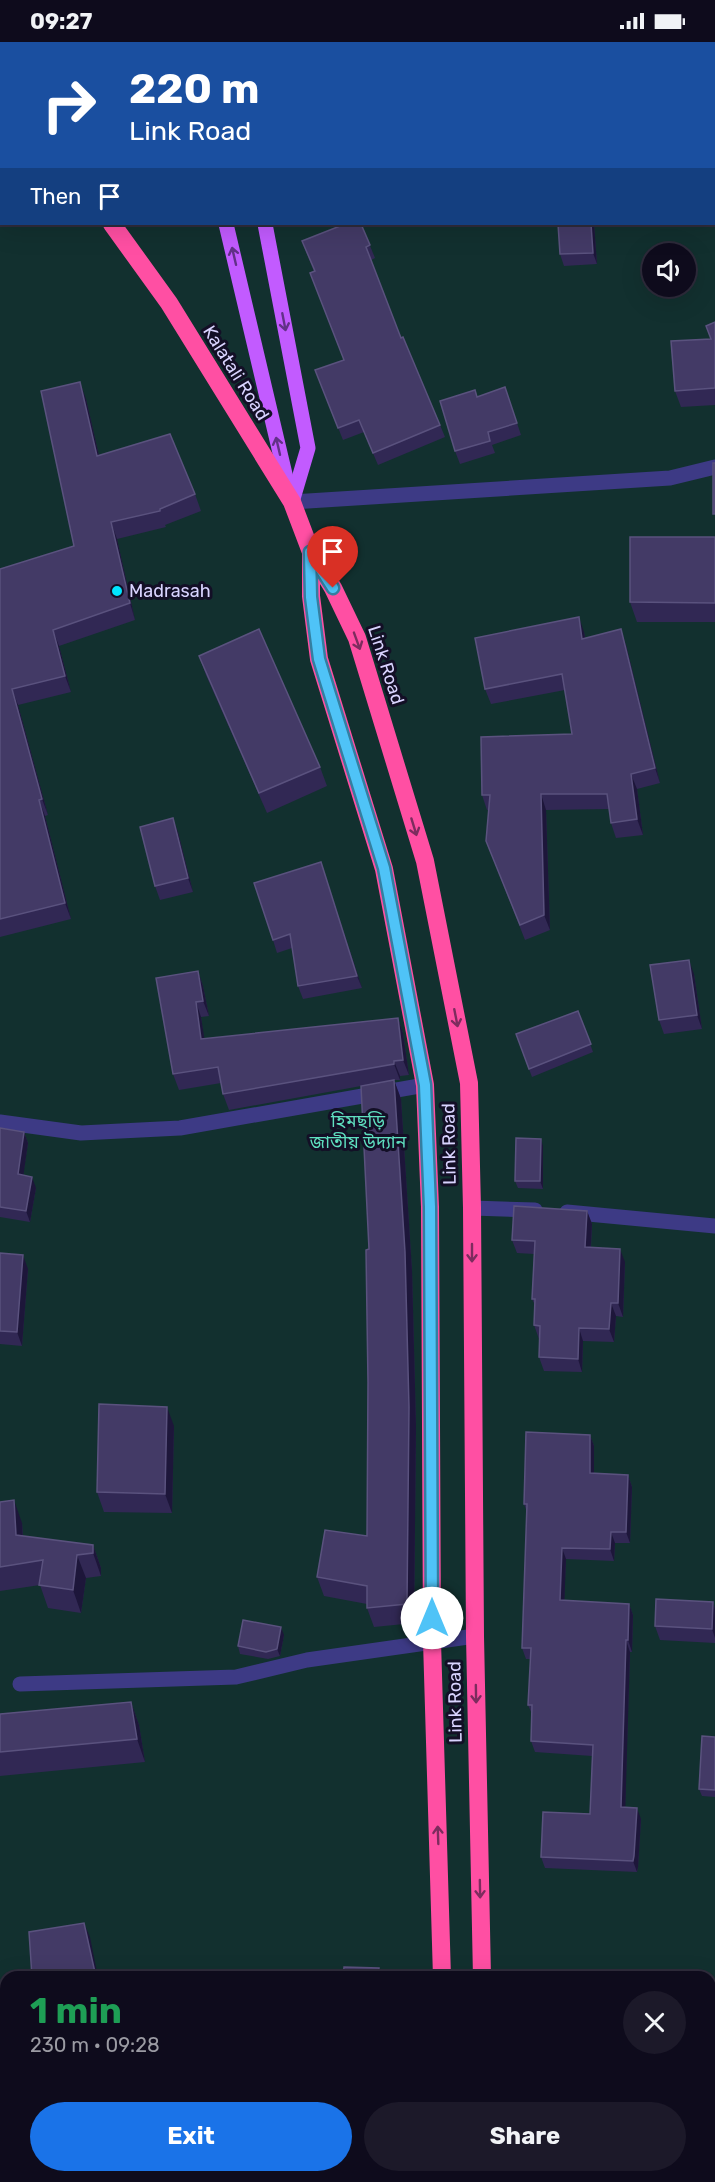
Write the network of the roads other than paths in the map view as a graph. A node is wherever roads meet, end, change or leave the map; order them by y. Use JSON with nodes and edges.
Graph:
{"nodes":[{"id":1,"x":113,"y":225,"type":"edge"},
{"id":2,"x":226,"y":225,"type":"edge"},
{"id":3,"x":265,"y":225,"type":"edge"},
{"id":4,"x":715,"y":467,"type":"edge"},
{"id":5,"x":292,"y":502,"type":"junction"},
{"id":6,"x":310,"y":552,"type":"junction"},
{"id":7,"x":425,"y":1085,"type":"junction"},
{"id":8,"x":0,"y":1122,"type":"edge"},
{"id":9,"x":472,"y":1208,"type":"junction"},
{"id":10,"x":715,"y":1226,"type":"edge"},
{"id":11,"x":475,"y":1636,"type":"junction"},
{"id":12,"x":432,"y":1641,"type":"junction"},
{"id":13,"x":20,"y":1684,"type":"dead end"},
{"id":14,"x":442,"y":1971,"type":"edge"},
{"id":15,"x":482,"y":1971,"type":"edge"}],
"edges":[{"from":1,"to":5,"type":"highway","name":"Kalatali Road"},
{"from":5,"to":2,"type":"main road","one_way":true},
{"from":3,"to":5,"type":"main road","one_way":true},
{"from":4,"to":5,"type":"street"},
{"from":5,"to":6,"type":"highway","name":"Kalatali Road"},
{"from":6,"to":7,"type":"highway","name":"Link Road"},
{"from":6,"to":9,"type":"highway","name":"Link Road","one_way":true},
{"from":7,"to":8,"type":"street"},
{"from":7,"to":12,"type":"highway","name":"Link Road"},
{"from":9,"to":10,"type":"street"},
{"from":9,"to":11,"type":"highway","name":"Link Road","one_way":true},
{"from":11,"to":12,"type":"street"},
{"from":11,"to":15,"type":"highway","name":"Link Road","one_way":true},
{"from":12,"to":13,"type":"street"},
{"from":14,"to":12,"type":"highway","name":"Link Road","one_way":true}]}
